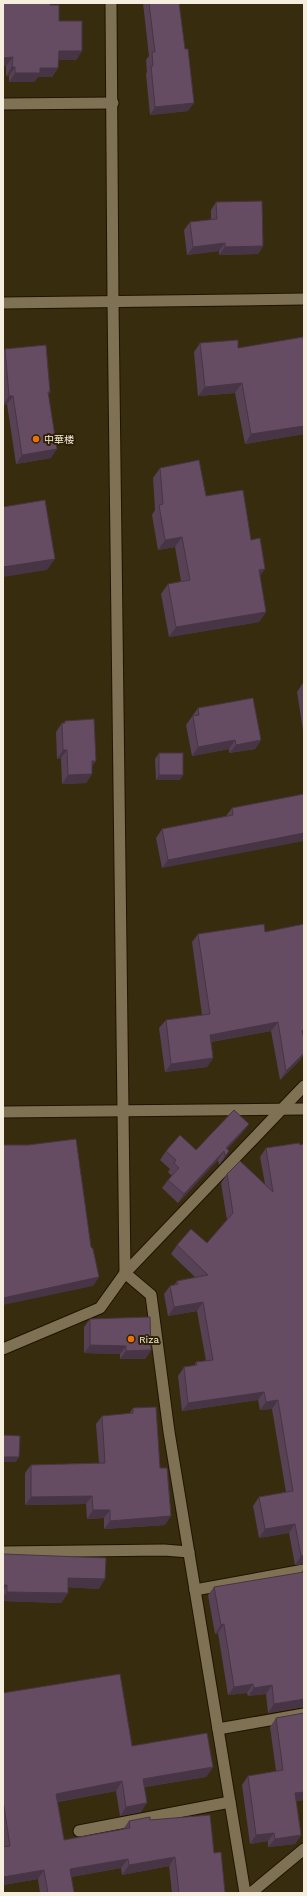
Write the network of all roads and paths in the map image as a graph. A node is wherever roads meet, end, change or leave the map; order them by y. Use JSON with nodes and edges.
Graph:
{"nodes":[{"id":1,"x":111,"y":3,"type":"edge"},
{"id":2,"x":113,"y":103,"type":"junction"},
{"id":3,"x":3,"y":104,"type":"edge"},
{"id":4,"x":304,"y":299,"type":"edge"},
{"id":5,"x":113,"y":302,"type":"junction"},
{"id":6,"x":3,"y":303,"type":"edge"},
{"id":7,"x":304,"y":1086,"type":"edge"},
{"id":8,"x":283,"y":1109,"type":"junction"},
{"id":9,"x":304,"y":1109,"type":"edge"},
{"id":10,"x":124,"y":1110,"type":"junction"},
{"id":11,"x":3,"y":1112,"type":"edge"},
{"id":12,"x":126,"y":1273,"type":"junction"},
{"id":13,"x":3,"y":1348,"type":"edge"},
{"id":14,"x":3,"y":1552,"type":"edge"},
{"id":15,"x":189,"y":1552,"type":"junction"},
{"id":16,"x":304,"y":1570,"type":"edge"},
{"id":17,"x":195,"y":1590,"type":"junction"},
{"id":18,"x":304,"y":1714,"type":"edge"},
{"id":19,"x":218,"y":1729,"type":"junction"},
{"id":20,"x":230,"y":1802,"type":"junction"},
{"id":21,"x":79,"y":1830,"type":"dead end"},
{"id":22,"x":304,"y":1849,"type":"edge"},
{"id":23,"x":245,"y":1893,"type":"edge"},
{"id":24,"x":251,"y":1893,"type":"edge"}],
"edges":[{"from":1,"to":2,"type":"street"},
{"from":2,"to":3,"type":"street"},
{"from":2,"to":5,"type":"street"},
{"from":4,"to":5,"type":"street"},
{"from":5,"to":6,"type":"street"},
{"from":5,"to":10,"type":"street"},
{"from":7,"to":8,"type":"street"},
{"from":8,"to":9,"type":"street"},
{"from":8,"to":10,"type":"street"},
{"from":8,"to":12,"type":"street"},
{"from":10,"to":11,"type":"street"},
{"from":10,"to":12,"type":"street"},
{"from":12,"to":13,"type":"street"},
{"from":12,"to":15,"type":"street"},
{"from":14,"to":15,"type":"street"},
{"from":15,"to":17,"type":"street"},
{"from":16,"to":17,"type":"street"},
{"from":17,"to":19,"type":"street"},
{"from":18,"to":19,"type":"street"},
{"from":19,"to":20,"type":"street"},
{"from":20,"to":21,"type":"street"},
{"from":20,"to":23,"type":"street"},
{"from":22,"to":24,"type":"street"}]}
